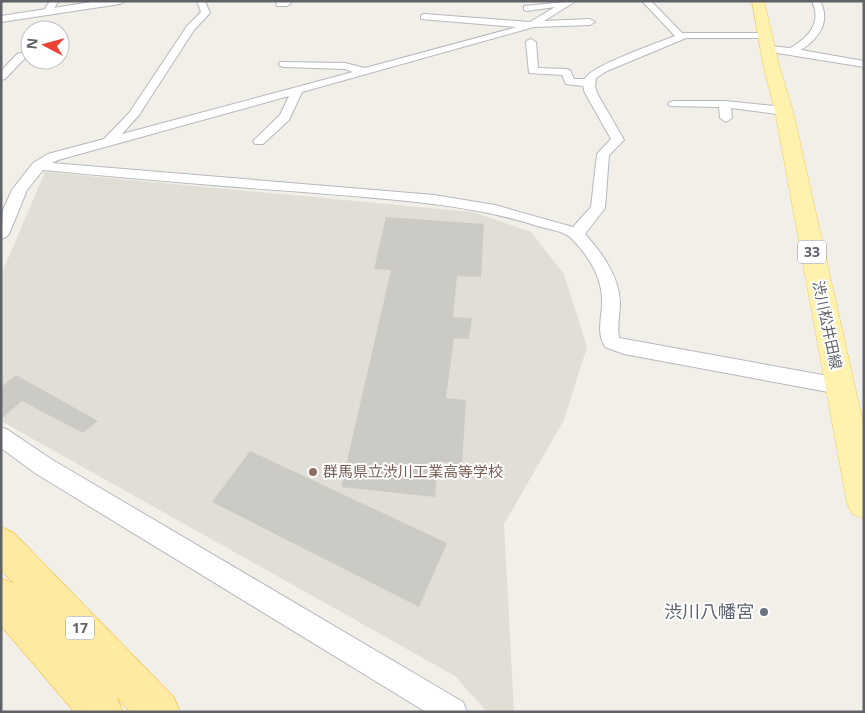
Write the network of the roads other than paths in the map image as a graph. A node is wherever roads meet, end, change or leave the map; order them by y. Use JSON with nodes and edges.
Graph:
{"nodes":[{"id":1,"x":55,"y":1,"type":"edge"},
{"id":2,"x":120,"y":1,"type":"edge"},
{"id":3,"x":201,"y":1,"type":"edge"},
{"id":4,"x":646,"y":1,"type":"edge"},
{"id":5,"x":758,"y":1,"type":"edge"},
{"id":6,"x":816,"y":1,"type":"edge"},
{"id":7,"x":98,"y":3,"type":"edge"},
{"id":8,"x":570,"y":3,"type":"edge"},
{"id":9,"x":527,"y":8,"type":"dead end"},
{"id":10,"x":46,"y":13,"type":"junction"},
{"id":11,"x":424,"y":17,"type":"dead end"},
{"id":12,"x":1,"y":19,"type":"edge"},
{"id":13,"x":590,"y":22,"type":"dead end"},
{"id":14,"x":535,"y":24,"type":"junction"},
{"id":15,"x":681,"y":37,"type":"junction"},
{"id":16,"x":532,"y":42,"type":"dead end"},
{"id":17,"x":767,"y":42,"type":"junction"},
{"id":18,"x":792,"y":51,"type":"junction"},
{"id":19,"x":8,"y":56,"type":"dead end"},
{"id":20,"x":20,"y":56,"type":"edge"},
{"id":21,"x":20,"y":61,"type":"edge"},
{"id":22,"x":284,"y":64,"type":"dead end"},
{"id":23,"x":864,"y":64,"type":"edge"},
{"id":24,"x":364,"y":72,"type":"junction"},
{"id":25,"x":1,"y":77,"type":"edge"},
{"id":26,"x":590,"y":83,"type":"junction"},
{"id":27,"x":297,"y":90,"type":"junction"},
{"id":28,"x":674,"y":104,"type":"dead end"},
{"id":29,"x":725,"y":104,"type":"junction"},
{"id":30,"x":784,"y":110,"type":"junction"},
{"id":31,"x":726,"y":118,"type":"dead end"},
{"id":32,"x":109,"y":141,"type":"junction"},
{"id":33,"x":259,"y":141,"type":"dead end"},
{"id":34,"x":38,"y":166,"type":"junction"},
{"id":35,"x":1,"y":234,"type":"edge"},
{"id":36,"x":576,"y":234,"type":"junction"},
{"id":37,"x":839,"y":386,"type":"junction"},
{"id":38,"x":1,"y":436,"type":"edge"},
{"id":39,"x":864,"y":503,"type":"edge"},
{"id":40,"x":1,"y":544,"type":"edge"},
{"id":41,"x":1,"y":597,"type":"edge"},
{"id":42,"x":102,"y":712,"type":"edge"},
{"id":43,"x":159,"y":712,"type":"edge"},
{"id":44,"x":453,"y":712,"type":"edge"}],
"edges":[{"from":1,"to":10,"type":"street"},
{"from":2,"to":7,"type":"street"},
{"from":3,"to":32,"type":"street"},
{"from":4,"to":15,"type":"street"},
{"from":5,"to":17,"type":"main road","name":"渋川松井田線","number":"33"},
{"from":6,"to":18,"type":"street"},
{"from":7,"to":10,"type":"street"},
{"from":8,"to":9,"type":"street"},
{"from":8,"to":14,"type":"street"},
{"from":10,"to":12,"type":"street"},
{"from":11,"to":14,"type":"street"},
{"from":13,"to":14,"type":"street"},
{"from":14,"to":24,"type":"street"},
{"from":15,"to":17,"type":"street"},
{"from":15,"to":26,"type":"street"},
{"from":16,"to":26,"type":"street"},
{"from":17,"to":18,"type":"street"},
{"from":17,"to":30,"type":"main road","name":"渋川松井田線","number":"33"},
{"from":18,"to":23,"type":"street"},
{"from":19,"to":20,"type":"street"},
{"from":21,"to":25,"type":"street"},
{"from":22,"to":24,"type":"street"},
{"from":24,"to":27,"type":"street"},
{"from":26,"to":36,"type":"street"},
{"from":27,"to":32,"type":"street"},
{"from":27,"to":33,"type":"street"},
{"from":28,"to":29,"type":"street"},
{"from":29,"to":30,"type":"street"},
{"from":29,"to":31,"type":"street"},
{"from":30,"to":37,"type":"main road","name":"渋川松井田線","number":"33"},
{"from":32,"to":34,"type":"street"},
{"from":34,"to":35,"type":"street"},
{"from":34,"to":36,"type":"street"},
{"from":36,"to":37,"type":"street"},
{"from":37,"to":39,"type":"main road","name":"渋川松井田線","number":"33"},
{"from":38,"to":44,"type":"street"},
{"from":40,"to":43,"type":"highway","number":"17"},
{"from":41,"to":42,"type":"highway","number":"17"}]}
